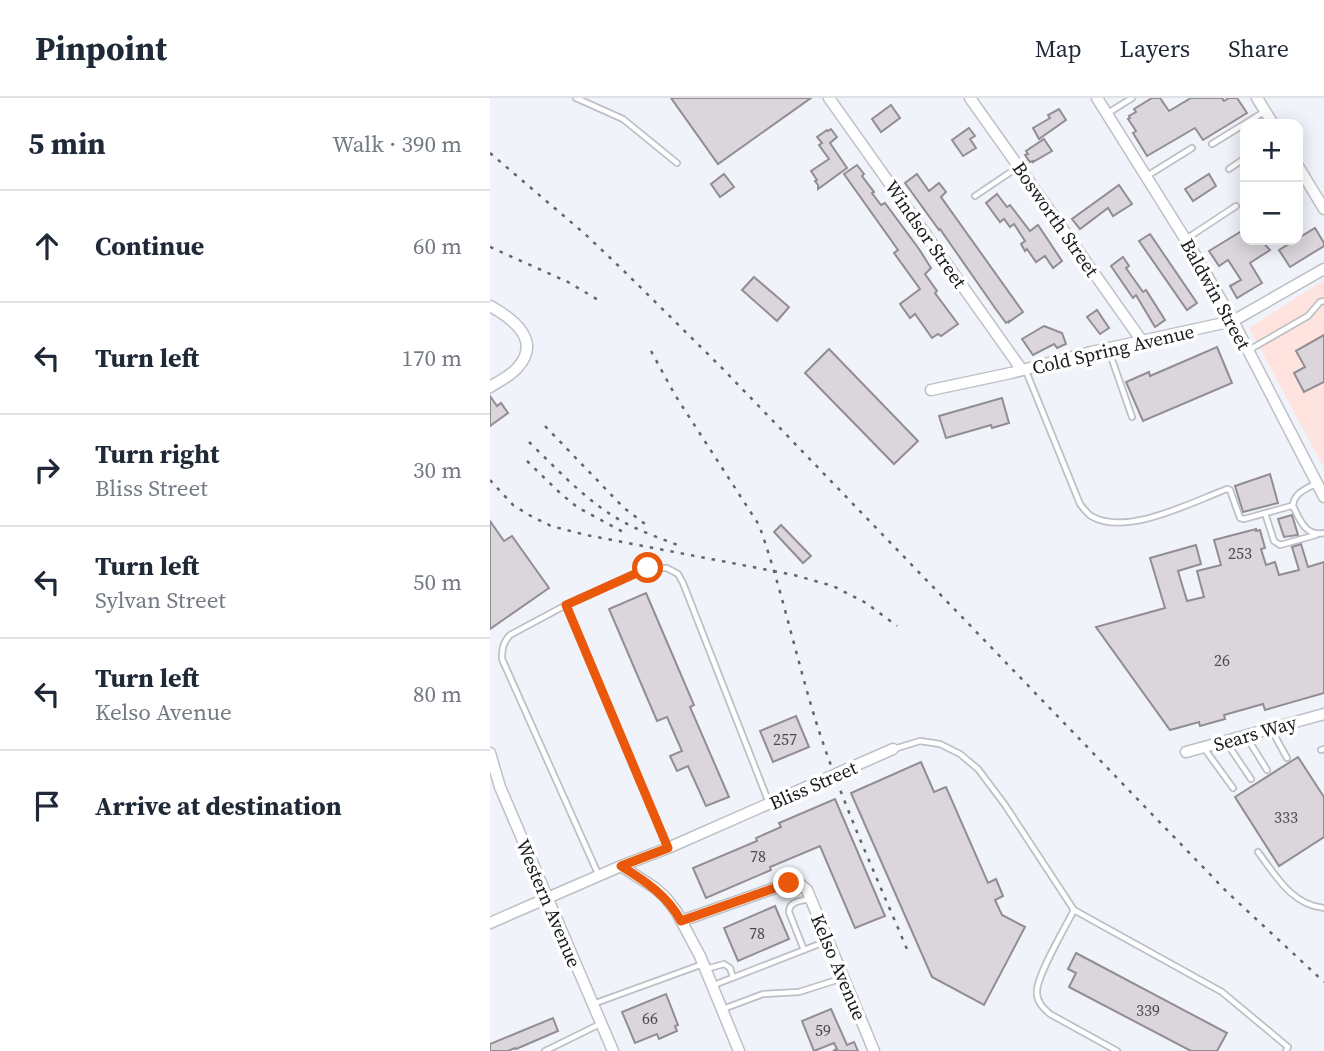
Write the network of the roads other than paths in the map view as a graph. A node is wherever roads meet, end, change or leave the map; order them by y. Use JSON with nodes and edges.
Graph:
{"nodes":[{"id":1,"x":576,"y":98,"type":"edge"},
{"id":2,"x":829,"y":98,"type":"edge"},
{"id":3,"x":970,"y":98,"type":"edge"},
{"id":4,"x":1097,"y":98,"type":"edge"},
{"id":5,"x":1132,"y":98,"type":"edge"},
{"id":6,"x":1257,"y":98,"type":"edge"},
{"id":7,"x":1265,"y":111,"type":"junction"},
{"id":8,"x":1107,"y":114,"type":"junction"},
{"id":9,"x":1270,"y":119,"type":"edge"},
{"id":10,"x":1212,"y":144,"type":"dead end"},
{"id":11,"x":1192,"y":148,"type":"dead end"},
{"id":12,"x":1240,"y":161,"type":"edge"},
{"id":13,"x":677,"y":163,"type":"dead end"},
{"id":14,"x":1019,"y":166,"type":"junction"},
{"id":15,"x":1228,"y":169,"type":"dead end"},
{"id":16,"x":1303,"y":174,"type":"edge"},
{"id":17,"x":1146,"y":176,"type":"junction"},
{"id":18,"x":975,"y":196,"type":"dead end"},
{"id":19,"x":1236,"y":206,"type":"dead end"},
{"id":20,"x":1324,"y":209,"type":"edge"},
{"id":21,"x":1186,"y":239,"type":"junction"},
{"id":22,"x":1324,"y":268,"type":"edge"},
{"id":23,"x":1324,"y":301,"type":"edge"},
{"id":24,"x":490,"y":306,"type":"edge"},
{"id":25,"x":1233,"y":321,"type":"junction"},
{"id":26,"x":1142,"y":341,"type":"junction"},
{"id":27,"x":1108,"y":348,"type":"junction"},
{"id":28,"x":1248,"y":351,"type":"junction"},
{"id":29,"x":1024,"y":369,"type":"junction"},
{"id":30,"x":490,"y":387,"type":"edge"},
{"id":31,"x":931,"y":390,"type":"dead end"},
{"id":32,"x":1132,"y":417,"type":"dead end"},
{"id":33,"x":1317,"y":483,"type":"junction"},
{"id":34,"x":1324,"y":497,"type":"edge"},
{"id":35,"x":1293,"y":508,"type":"junction"},
{"id":36,"x":1265,"y":513,"type":"junction"},
{"id":37,"x":1324,"y":533,"type":"edge"},
{"id":38,"x":1316,"y":535,"type":"junction"},
{"id":39,"x":566,"y":605,"type":"junction"},
{"id":40,"x":1324,"y":714,"type":"edge"},
{"id":41,"x":1270,"y":728,"type":"junction"},
{"id":42,"x":1245,"y":735,"type":"junction"},
{"id":43,"x":1226,"y":741,"type":"junction"},
{"id":44,"x":1203,"y":747,"type":"junction"},
{"id":45,"x":893,"y":750,"type":"joint"},
{"id":46,"x":1186,"y":752,"type":"dead end"},
{"id":47,"x":490,"y":753,"type":"edge"},
{"id":48,"x":1287,"y":758,"type":"dead end"},
{"id":49,"x":1267,"y":770,"type":"dead end"},
{"id":50,"x":1251,"y":779,"type":"dead end"},
{"id":51,"x":1233,"y":788,"type":"dead end"},
{"id":52,"x":769,"y":804,"type":"junction"},
{"id":53,"x":668,"y":848,"type":"junction"},
{"id":54,"x":1258,"y":852,"type":"dead end"},
{"id":55,"x":621,"y":866,"type":"junction"},
{"id":56,"x":599,"y":876,"type":"junction"},
{"id":57,"x":810,"y":898,"type":"junction"},
{"id":58,"x":547,"y":899,"type":"junction"},
{"id":59,"x":1324,"y":908,"type":"edge"},
{"id":60,"x":1074,"y":910,"type":"junction"},
{"id":61,"x":681,"y":921,"type":"junction"},
{"id":62,"x":490,"y":923,"type":"edge"},
{"id":63,"x":828,"y":941,"type":"junction"},
{"id":64,"x":804,"y":950,"type":"junction"},
{"id":65,"x":705,"y":966,"type":"junction"},
{"id":66,"x":733,"y":977,"type":"junction"},
{"id":67,"x":843,"y":978,"type":"junction"},
{"id":68,"x":712,"y":986,"type":"junction"},
{"id":69,"x":592,"y":1004,"type":"junction"},
{"id":70,"x":722,"y":1010,"type":"junction"},
{"id":71,"x":601,"y":1024,"type":"junction"},
{"id":72,"x":545,"y":1051,"type":"edge"},
{"id":73,"x":613,"y":1051,"type":"edge"},
{"id":74,"x":739,"y":1051,"type":"edge"},
{"id":75,"x":874,"y":1051,"type":"edge"},
{"id":76,"x":1117,"y":1051,"type":"edge"},
{"id":77,"x":1286,"y":1051,"type":"edge"}],
"edges":[{"from":1,"to":13,"type":"lane"},
{"from":2,"to":29,"type":"street","name":"Windsor Street"},
{"from":3,"to":14,"type":"street","name":"Bosworth Street"},
{"from":4,"to":8,"type":"street","name":"Baldwin Street"},
{"from":5,"to":8,"type":"lane"},
{"from":6,"to":7,"type":"street"},
{"from":7,"to":9,"type":"street"},
{"from":7,"to":10,"type":"lane"},
{"from":8,"to":17,"type":"street","name":"Baldwin Street"},
{"from":11,"to":17,"type":"lane"},
{"from":12,"to":15,"type":"lane"},
{"from":14,"to":18,"type":"lane"},
{"from":14,"to":26,"type":"street","name":"Bosworth Street"},
{"from":16,"to":20,"type":"street"},
{"from":17,"to":21,"type":"street","name":"Baldwin Street"},
{"from":19,"to":21,"type":"lane"},
{"from":21,"to":25,"type":"street","name":"Baldwin Street"},
{"from":22,"to":25,"type":"street","name":"Cold Spring Avenue"},
{"from":23,"to":28,"type":"lane"},
{"from":24,"to":30,"type":"street"},
{"from":25,"to":26,"type":"street","name":"Cold Spring Avenue"},
{"from":25,"to":28,"type":"street","name":"Baldwin Street"},
{"from":26,"to":27,"type":"street","name":"Cold Spring Avenue"},
{"from":27,"to":29,"type":"street","name":"Cold Spring Avenue"},
{"from":27,"to":32,"type":"lane"},
{"from":28,"to":33,"type":"street","name":"Baldwin Street"},
{"from":29,"to":31,"type":"street","name":"Cold Spring Avenue"},
{"from":29,"to":36,"type":"lane"},
{"from":33,"to":34,"type":"street","name":"Baldwin Street"},
{"from":33,"to":35,"type":"lane"},
{"from":35,"to":36,"type":"lane"},
{"from":35,"to":38,"type":"lane"},
{"from":36,"to":38,"type":"lane"},
{"from":37,"to":38,"type":"lane"},
{"from":39,"to":52,"type":"lane"},
{"from":39,"to":53,"type":"lane"},
{"from":39,"to":56,"type":"lane"},
{"from":40,"to":41,"type":"street","name":"Sears Way"},
{"from":41,"to":42,"type":"street","name":"Sears Way"},
{"from":41,"to":48,"type":"lane"},
{"from":42,"to":43,"type":"street","name":"Sears Way"},
{"from":42,"to":49,"type":"lane"},
{"from":43,"to":44,"type":"street","name":"Sears Way"},
{"from":43,"to":50,"type":"lane"},
{"from":44,"to":46,"type":"street","name":"Sears Way"},
{"from":44,"to":51,"type":"lane"},
{"from":45,"to":52,"type":"street","name":"Bliss Street"},
{"from":45,"to":60,"type":"lane","name":"Bliss Street"},
{"from":47,"to":58,"type":"street","name":"Western Avenue"},
{"from":52,"to":53,"type":"street","name":"Bliss Street"},
{"from":53,"to":55,"type":"street","name":"Bliss Street"},
{"from":54,"to":59,"type":"lane"},
{"from":55,"to":56,"type":"street","name":"Bliss Street"},
{"from":55,"to":61,"type":"street"},
{"from":56,"to":58,"type":"street","name":"Bliss Street"},
{"from":57,"to":61,"type":"street","name":"Kelso Avenue"},
{"from":57,"to":63,"type":"street","name":"Kelso Avenue"},
{"from":57,"to":64,"type":"lane"},
{"from":58,"to":62,"type":"street","name":"Bliss Street"},
{"from":58,"to":69,"type":"street","name":"Western Avenue"},
{"from":60,"to":76,"type":"lane"},
{"from":60,"to":77,"type":"lane","name":"Bliss Street"},
{"from":61,"to":65,"type":"street"},
{"from":63,"to":64,"type":"lane"},
{"from":63,"to":67,"type":"street","name":"Kelso Avenue"},
{"from":64,"to":66,"type":"lane"},
{"from":65,"to":66,"type":"lane"},
{"from":65,"to":68,"type":"street"},
{"from":65,"to":69,"type":"lane"},
{"from":66,"to":68,"type":"lane"},
{"from":67,"to":70,"type":"lane"},
{"from":67,"to":75,"type":"street","name":"Kelso Avenue"},
{"from":68,"to":70,"type":"street"},
{"from":69,"to":71,"type":"street","name":"Western Avenue"},
{"from":70,"to":74,"type":"street"},
{"from":71,"to":72,"type":"lane"},
{"from":71,"to":73,"type":"street","name":"Western Avenue"}]}
